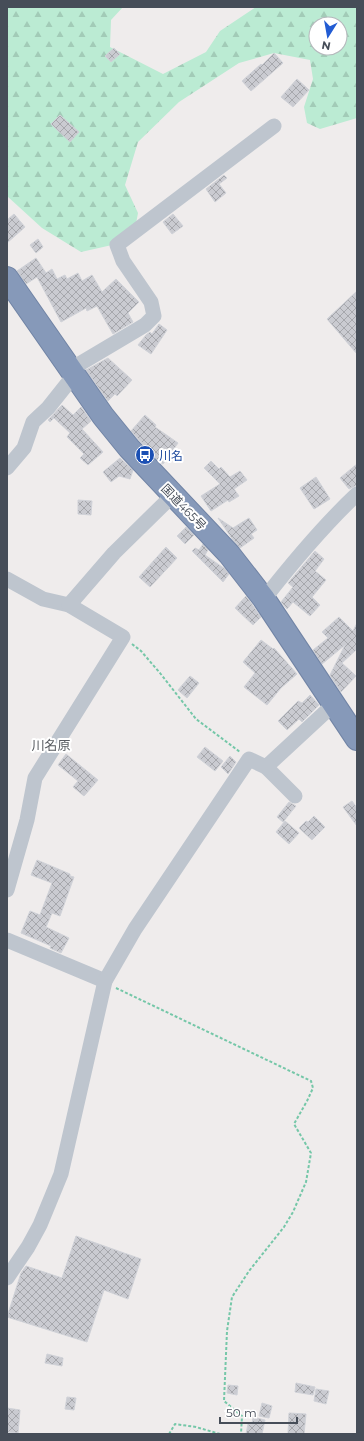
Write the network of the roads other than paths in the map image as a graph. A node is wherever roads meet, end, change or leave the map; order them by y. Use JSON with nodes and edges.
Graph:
{"nodes":[{"id":1,"x":274,"y":126,"type":"dead end"},
{"id":2,"x":7,"y":278,"type":"edge"},
{"id":3,"x":73,"y":372,"type":"junction"},
{"id":4,"x":7,"y":468,"type":"edge"},
{"id":5,"x":357,"y":494,"type":"edge"},
{"id":6,"x":173,"y":495,"type":"junction"},
{"id":7,"x":7,"y":579,"type":"edge"},
{"id":8,"x":264,"y":600,"type":"junction"},
{"id":9,"x":70,"y":605,"type":"junction"},
{"id":10,"x":333,"y":704,"type":"junction"},
{"id":11,"x":357,"y":739,"type":"edge"},
{"id":12,"x":266,"y":767,"type":"junction"},
{"id":13,"x":295,"y":796,"type":"dead end"},
{"id":14,"x":7,"y":890,"type":"edge"},
{"id":15,"x":7,"y":940,"type":"edge"},
{"id":16,"x":105,"y":981,"type":"junction"},
{"id":17,"x":7,"y":1278,"type":"edge"}],
"edges":[{"from":1,"to":3,"type":"street"},
{"from":2,"to":3,"type":"highway","name":"国道465号"},
{"from":3,"to":4,"type":"street"},
{"from":3,"to":6,"type":"highway","name":"国道465号"},
{"from":5,"to":8,"type":"street"},
{"from":6,"to":8,"type":"highway","name":"国道465号"},
{"from":6,"to":9,"type":"street"},
{"from":7,"to":9,"type":"street"},
{"from":8,"to":10,"type":"highway","name":"国道465号"},
{"from":9,"to":14,"type":"street"},
{"from":10,"to":11,"type":"highway","name":"国道465号"},
{"from":10,"to":12,"type":"street"},
{"from":12,"to":13,"type":"street"},
{"from":12,"to":16,"type":"street"},
{"from":15,"to":16,"type":"street"},
{"from":16,"to":17,"type":"street"}]}
